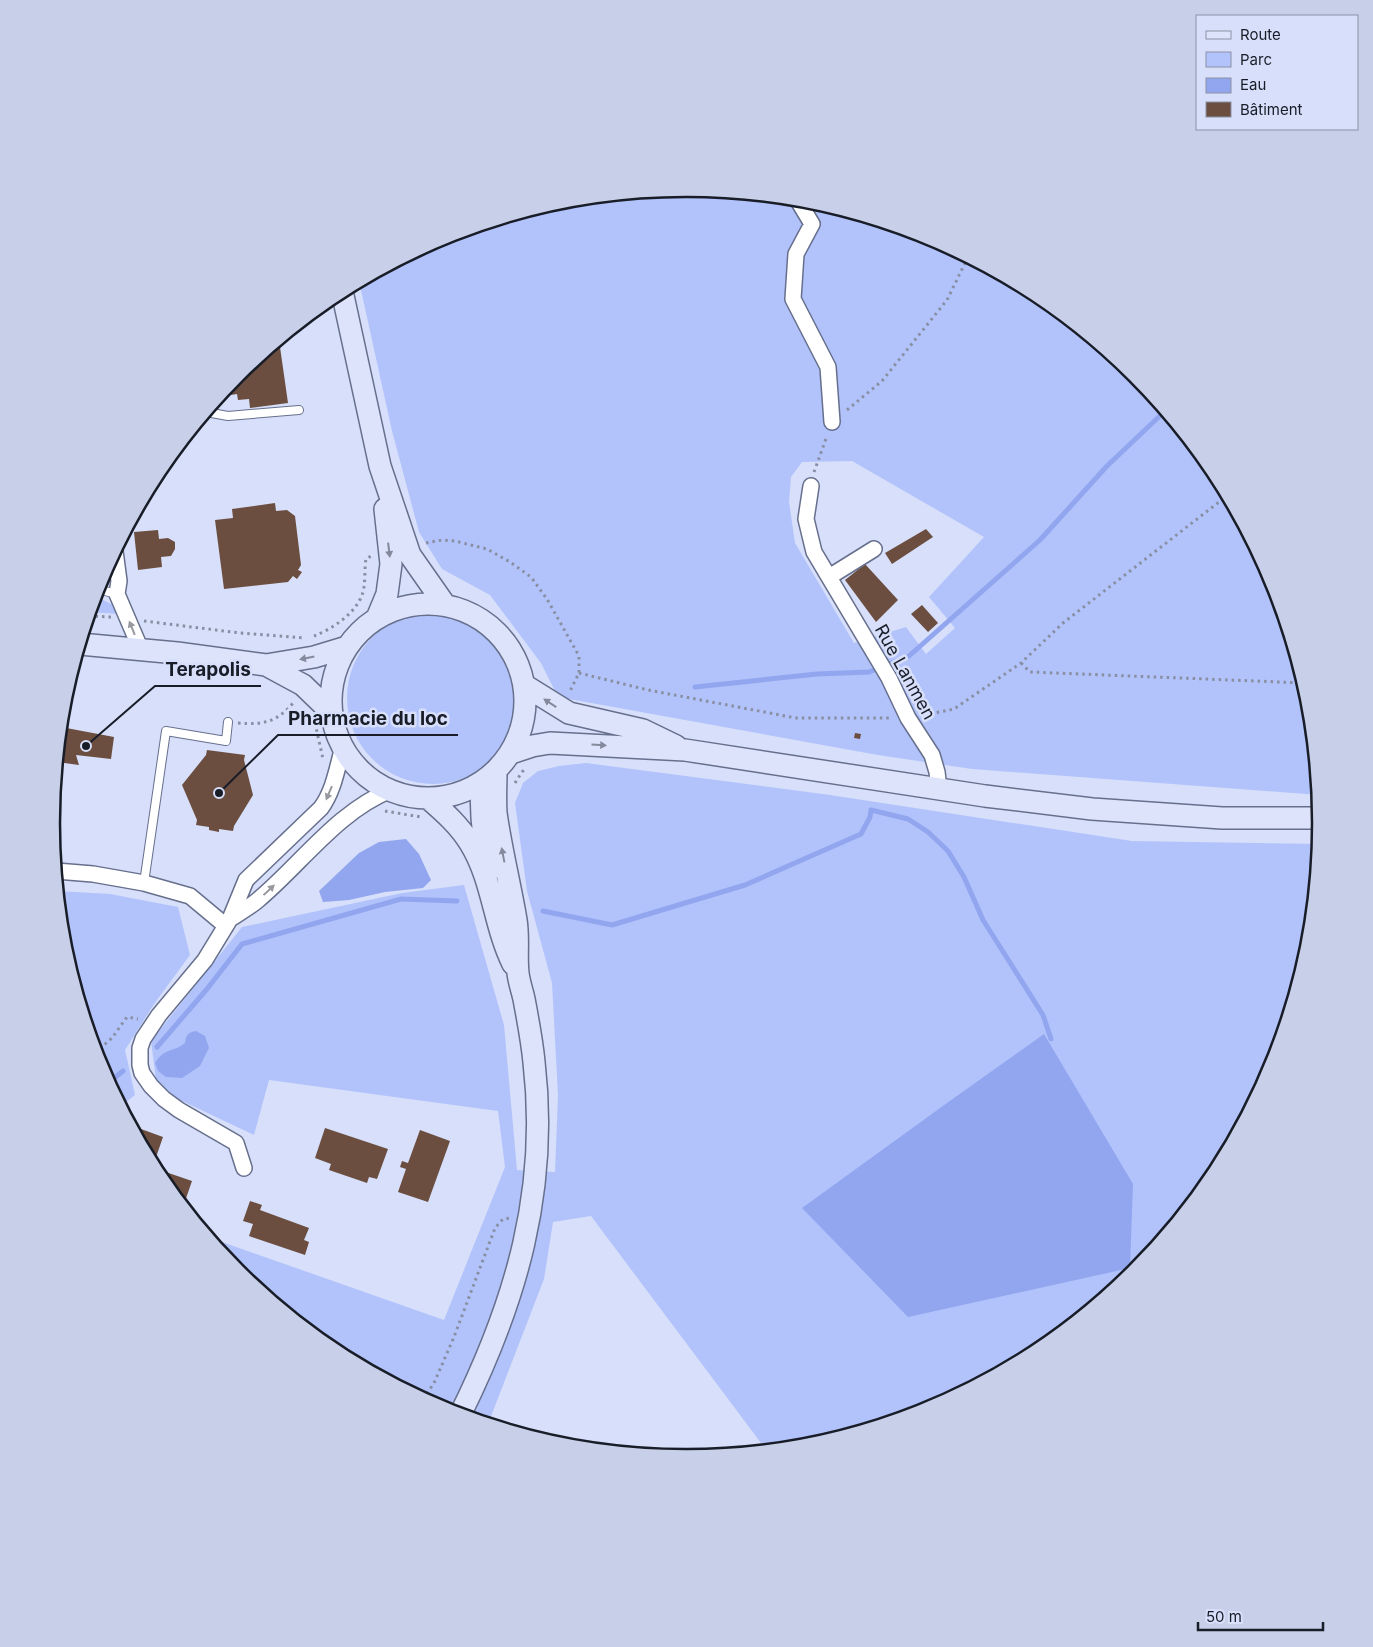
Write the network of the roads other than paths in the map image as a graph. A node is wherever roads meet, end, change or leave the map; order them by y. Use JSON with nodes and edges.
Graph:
{"nodes":[{"id":1,"x":802,"y":208,"type":"edge"},
{"id":2,"x":344,"y":299,"type":"edge"},
{"id":3,"x":299,"y":410,"type":"dead end"},
{"id":4,"x":212,"y":413,"type":"edge"},
{"id":5,"x":832,"y":422,"type":"road end"},
{"id":6,"x":380,"y":466,"type":"junction"},
{"id":7,"x":811,"y":486,"type":"road end"},
{"id":8,"x":874,"y":549,"type":"dead end"},
{"id":9,"x":117,"y":564,"type":"edge"},
{"id":10,"x":828,"y":577,"type":"junction"},
{"id":11,"x":104,"y":594,"type":"edge"},
{"id":12,"x":445,"y":605,"type":"junction"},
{"id":13,"x":123,"y":606,"type":"junction"},
{"id":14,"x":377,"y":618,"type":"junction"},
{"id":15,"x":86,"y":645,"type":"edge"},
{"id":16,"x":347,"y":646,"type":"junction"},
{"id":17,"x":141,"y":650,"type":"junction"},
{"id":18,"x":266,"y":665,"type":"junction"},
{"id":19,"x":524,"y":686,"type":"junction"},
{"id":20,"x":322,"y":714,"type":"junction"},
{"id":21,"x":228,"y":722,"type":"road end"},
{"id":22,"x":343,"y":746,"type":"junction"},
{"id":23,"x":685,"y":750,"type":"junction"},
{"id":24,"x":511,"y":753,"type":"junction"},
{"id":25,"x":489,"y":777,"type":"junction"},
{"id":26,"x":939,"y":789,"type":"junction"},
{"id":27,"x":391,"y":790,"type":"junction"},
{"id":28,"x":426,"y":808,"type":"junction"},
{"id":29,"x":1313,"y":818,"type":"edge"},
{"id":30,"x":62,"y":871,"type":"edge"},
{"id":31,"x":144,"y":884,"type":"junction"},
{"id":32,"x":228,"y":923,"type":"junction"},
{"id":33,"x":518,"y":973,"type":"junction"},
{"id":34,"x":244,"y":1168,"type":"dead end"},
{"id":35,"x":463,"y":1408,"type":"edge"}],
"edges":[{"from":1,"to":5,"type":"street"},
{"from":2,"to":6,"type":"main road"},
{"from":3,"to":4,"type":"lane"},
{"from":6,"to":12,"type":"main road"},
{"from":6,"to":14,"type":"main road","one_way":true},
{"from":7,"to":10,"type":"street","name":"Rue Lanmen"},
{"from":8,"to":10,"type":"street"},
{"from":9,"to":13,"type":"street"},
{"from":10,"to":26,"type":"street","name":"Rue Lanmen"},
{"from":11,"to":13,"type":"lane"},
{"from":12,"to":14,"type":"main road"},
{"from":12,"to":19,"type":"main road"},
{"from":17,"to":13,"type":"street","one_way":true},
{"from":14,"to":16,"type":"main road"},
{"from":15,"to":17,"type":"main road"},
{"from":16,"to":18,"type":"main road","one_way":true},
{"from":16,"to":20,"type":"main road"},
{"from":17,"to":18,"type":"main road"},
{"from":18,"to":20,"type":"main road"},
{"from":23,"to":19,"type":"main road","one_way":true},
{"from":19,"to":24,"type":"main road"},
{"from":20,"to":22,"type":"main road"},
{"from":21,"to":31,"type":"lane"},
{"from":22,"to":27,"type":"main road"},
{"from":22,"to":32,"type":"street","one_way":true},
{"from":24,"to":23,"type":"main road","one_way":true},
{"from":23,"to":26,"type":"main road"},
{"from":24,"to":25,"type":"main road"},
{"from":25,"to":28,"type":"main road"},
{"from":33,"to":25,"type":"main road","one_way":true},
{"from":26,"to":29,"type":"main road"},
{"from":27,"to":28,"type":"main road"},
{"from":32,"to":27,"type":"street","one_way":true},
{"from":28,"to":33,"type":"main road"},
{"from":30,"to":31,"type":"street"},
{"from":31,"to":32,"type":"street"},
{"from":32,"to":34,"type":"street"},
{"from":33,"to":35,"type":"main road"}]}
